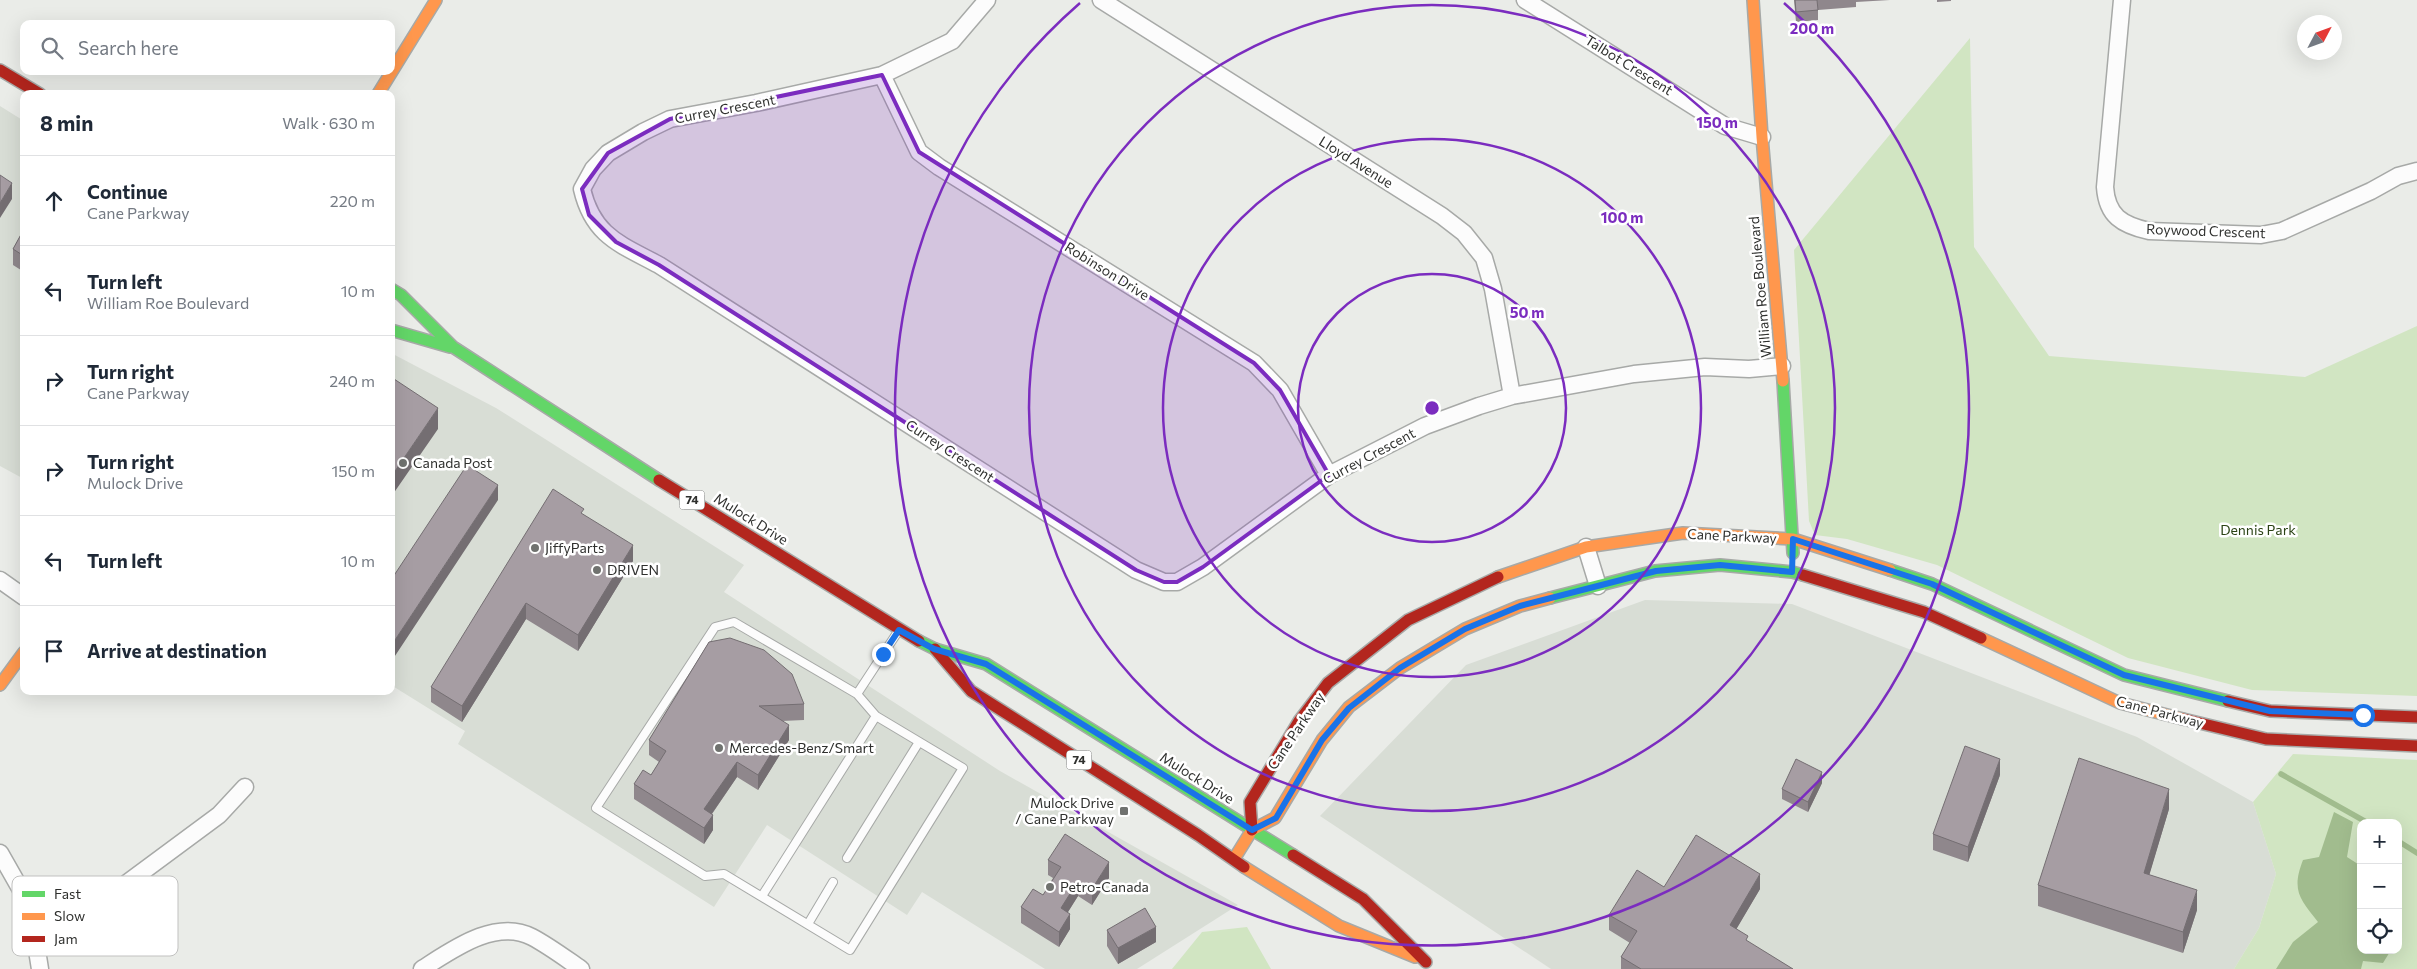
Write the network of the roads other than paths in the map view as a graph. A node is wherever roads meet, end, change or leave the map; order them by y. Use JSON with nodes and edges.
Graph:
{"nodes":[{"id":1,"x":436,"y":0,"type":"edge"},
{"id":2,"x":987,"y":0,"type":"edge"},
{"id":3,"x":1101,"y":0,"type":"edge"},
{"id":4,"x":1525,"y":0,"type":"edge"},
{"id":5,"x":1753,"y":0,"type":"edge"},
{"id":6,"x":2122,"y":0,"type":"edge"},
{"id":7,"x":395,"y":66,"type":"edge"},
{"id":8,"x":0,"y":70,"type":"edge"},
{"id":9,"x":390,"y":75,"type":"edge"},
{"id":10,"x":882,"y":75,"type":"junction"},
{"id":11,"x":33,"y":90,"type":"edge"},
{"id":12,"x":380,"y":90,"type":"edge"},
{"id":13,"x":1762,"y":137,"type":"junction"},
{"id":14,"x":2417,"y":171,"type":"edge"},
{"id":15,"x":395,"y":291,"type":"edge"},
{"id":16,"x":395,"y":331,"type":"edge"},
{"id":17,"x":452,"y":347,"type":"junction"},
{"id":18,"x":1782,"y":366,"type":"junction"},
{"id":19,"x":1512,"y":396,"type":"junction"},
{"id":20,"x":1330,"y":475,"type":"junction"},
{"id":21,"x":1793,"y":539,"type":"junction"},
{"id":22,"x":1586,"y":547,"type":"junction"},
{"id":23,"x":1792,"y":572,"type":"junction"},
{"id":24,"x":0,"y":580,"type":"edge"},
{"id":25,"x":1598,"y":586,"type":"junction"},
{"id":26,"x":20,"y":594,"type":"edge"},
{"id":27,"x":899,"y":630,"type":"junction"},
{"id":28,"x":934,"y":649,"type":"junction"},
{"id":29,"x":20,"y":658,"type":"edge"},
{"id":30,"x":0,"y":685,"type":"edge"},
{"id":31,"x":857,"y":694,"type":"junction"},
{"id":32,"x":876,"y":716,"type":"junction"},
{"id":33,"x":2417,"y":717,"type":"edge"},
{"id":34,"x":919,"y":742,"type":"junction"},
{"id":35,"x":2417,"y":746,"type":"edge"},
{"id":36,"x":245,"y":787,"type":"dead end"},
{"id":37,"x":1252,"y":830,"type":"junction"},
{"id":38,"x":0,"y":854,"type":"edge"},
{"id":39,"x":847,"y":858,"type":"dead end"},
{"id":40,"x":1234,"y":859,"type":"junction"},
{"id":41,"x":13,"y":876,"type":"edge"},
{"id":42,"x":137,"y":876,"type":"edge"},
{"id":43,"x":834,"y":882,"type":"dead end"},
{"id":44,"x":762,"y":896,"type":"junction"},
{"id":45,"x":808,"y":924,"type":"junction"},
{"id":46,"x":38,"y":956,"type":"edge"},
{"id":47,"x":1426,"y":962,"type":"junction"},
{"id":48,"x":40,"y":969,"type":"edge"},
{"id":49,"x":422,"y":969,"type":"edge"},
{"id":50,"x":581,"y":969,"type":"edge"},
{"id":51,"x":1437,"y":969,"type":"edge"}],
"edges":[{"from":1,"to":7,"type":"main road"},
{"from":2,"to":10,"type":"street","name":"Currey Crescent"},
{"from":3,"to":19,"type":"street","name":"Lloyd Avenue"},
{"from":4,"to":13,"type":"street","name":"Talbot Crescent"},
{"from":5,"to":13,"type":"main road","name":"William Roe Boulevard"},
{"from":6,"to":14,"type":"street","name":"Roywood Crescent"},
{"from":8,"to":11,"type":"main road"},
{"from":9,"to":12,"type":"main road"},
{"from":10,"to":20,"type":"street","name":"Robinson Drive"},
{"from":10,"to":20,"type":"street","name":"Currey Crescent"},
{"from":13,"to":18,"type":"main road","name":"William Roe Boulevard"},
{"from":15,"to":17,"type":"main road","name":"Mulock Drive","number":"74"},
{"from":16,"to":17,"type":"main road","name":"Mulock Drive","number":"74"},
{"from":17,"to":27,"type":"main road","name":"Mulock Drive","number":"74"},
{"from":18,"to":19,"type":"street","name":"Currey Crescent"},
{"from":18,"to":21,"type":"main road","name":"William Roe Boulevard"},
{"from":19,"to":20,"type":"street","name":"Currey Crescent"},
{"from":21,"to":22,"type":"main road","name":"Cane Parkway"},
{"from":21,"to":23,"type":"main road","name":"William Roe Boulevard"},
{"from":21,"to":33,"type":"main road","name":"Cane Parkway"},
{"from":22,"to":25,"type":"street"},
{"from":22,"to":37,"type":"main road","name":"Cane Parkway"},
{"from":23,"to":25,"type":"main road","name":"Cane Parkway"},
{"from":23,"to":35,"type":"main road","name":"Cane Parkway"},
{"from":24,"to":26,"type":"street"},
{"from":25,"to":37,"type":"main road","name":"Cane Parkway"},
{"from":27,"to":28,"type":"main road","name":"Mulock Drive","number":"74"},
{"from":27,"to":31,"type":"lane"},
{"from":28,"to":37,"type":"main road","name":"Mulock Drive","number":"74"},
{"from":28,"to":40,"type":"main road","name":"Mulock Drive","number":"74"},
{"from":29,"to":30,"type":"main road"},
{"from":31,"to":32,"type":"lane"},
{"from":31,"to":44,"type":"lane"},
{"from":32,"to":34,"type":"lane"},
{"from":32,"to":44,"type":"lane"},
{"from":34,"to":39,"type":"lane"},
{"from":34,"to":45,"type":"lane"},
{"from":36,"to":42,"type":"street"},
{"from":37,"to":40,"type":"main road"},
{"from":37,"to":47,"type":"main road","name":"Mulock Drive","number":"74"},
{"from":38,"to":41,"type":"street"},
{"from":40,"to":47,"type":"main road","name":"Mulock Drive","number":"74"},
{"from":43,"to":45,"type":"lane"},
{"from":44,"to":45,"type":"lane"},
{"from":46,"to":48,"type":"street"},
{"from":47,"to":51,"type":"main road","name":"Mulock Drive","number":"74"},
{"from":49,"to":50,"type":"street"}]}
